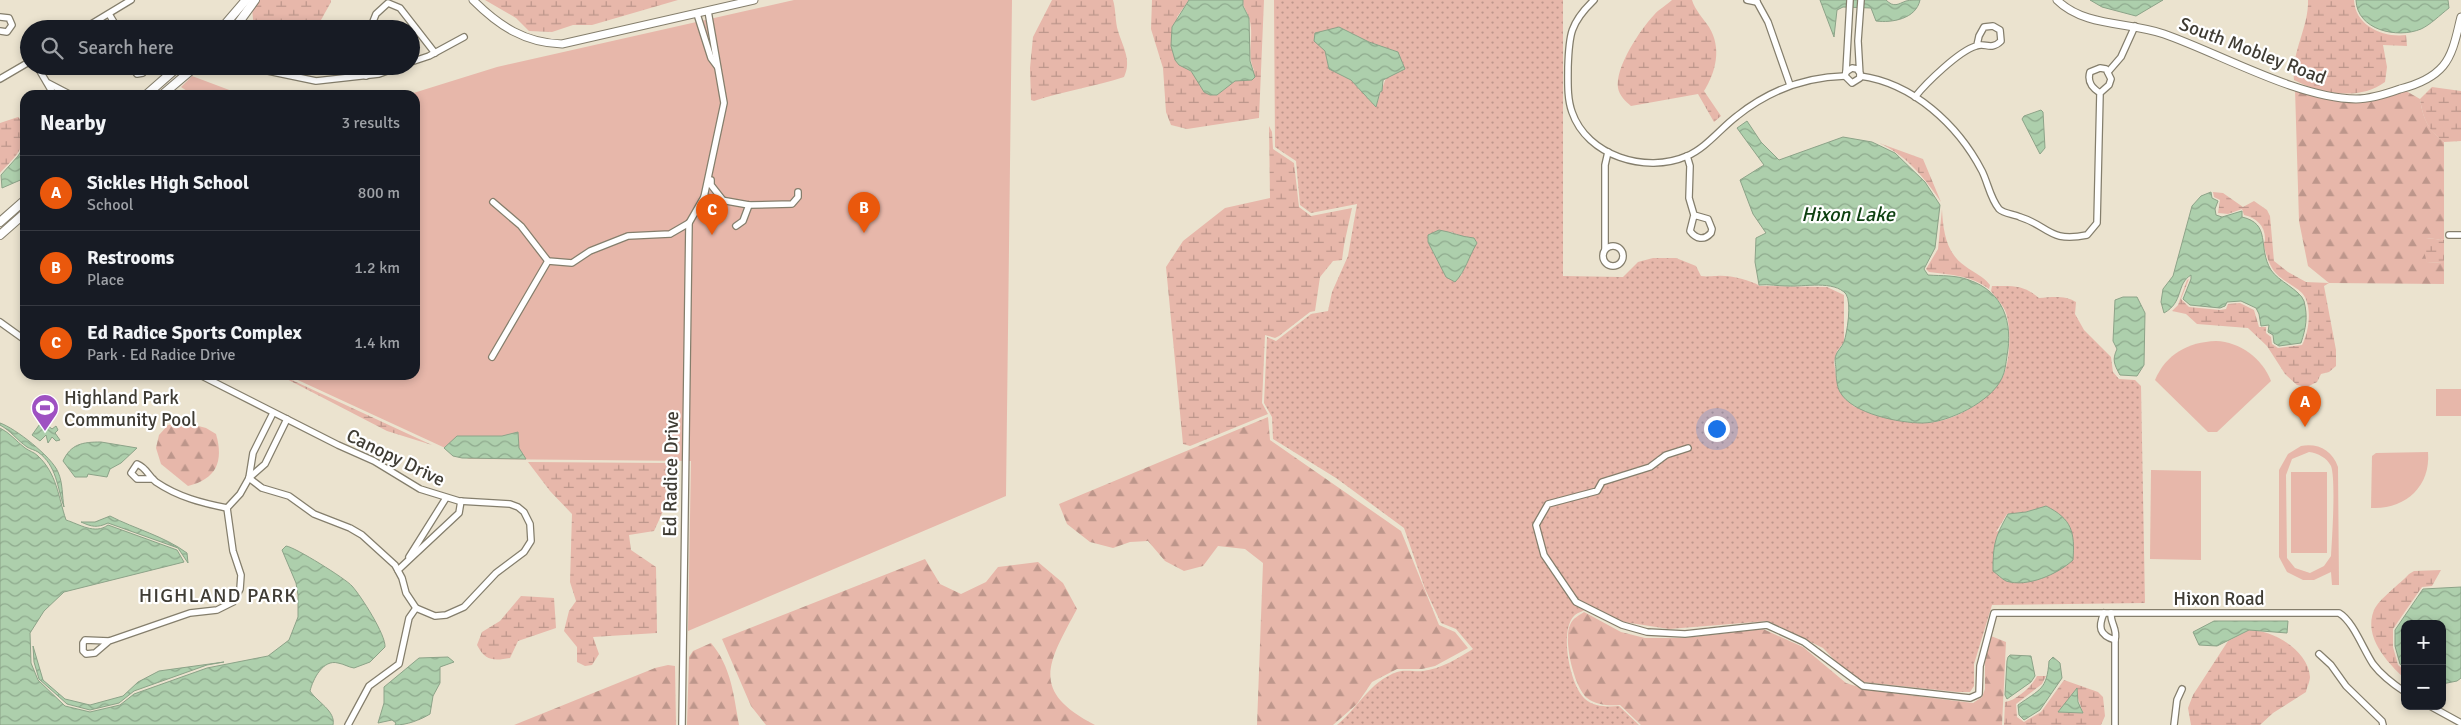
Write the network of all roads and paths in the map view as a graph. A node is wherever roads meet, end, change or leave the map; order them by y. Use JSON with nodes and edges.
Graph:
{"nodes":[{"id":1,"x":131,"y":0,"type":"edge"},
{"id":2,"x":246,"y":0,"type":"edge"},
{"id":3,"x":255,"y":0,"type":"edge"},
{"id":4,"x":473,"y":0,"type":"edge"},
{"id":5,"x":754,"y":0,"type":"edge"},
{"id":6,"x":1594,"y":0,"type":"edge"},
{"id":7,"x":1747,"y":0,"type":"edge"},
{"id":8,"x":2057,"y":0,"type":"edge"},
{"id":9,"x":1758,"y":1,"type":"edge"},
{"id":10,"x":1850,"y":1,"type":"edge"},
{"id":11,"x":1861,"y":1,"type":"edge"},
{"id":12,"x":386,"y":2,"type":"edge"},
{"id":13,"x":708,"y":11,"type":"junction"},
{"id":14,"x":109,"y":14,"type":"junction"},
{"id":15,"x":697,"y":14,"type":"junction"},
{"id":16,"x":2461,"y":16,"type":"edge"},
{"id":17,"x":0,"y":17,"type":"edge"},
{"id":18,"x":99,"y":20,"type":"edge"},
{"id":19,"x":113,"y":20,"type":"edge"},
{"id":20,"x":228,"y":20,"type":"edge"},
{"id":21,"x":241,"y":20,"type":"edge"},
{"id":22,"x":374,"y":20,"type":"edge"},
{"id":23,"x":409,"y":20,"type":"edge"},
{"id":24,"x":2135,"y":26,"type":"junction"},
{"id":25,"x":0,"y":31,"type":"edge"},
{"id":26,"x":420,"y":34,"type":"edge"},
{"id":27,"x":464,"y":37,"type":"dead end"},
{"id":28,"x":1977,"y":45,"type":"junction"},
{"id":29,"x":435,"y":53,"type":"junction"},
{"id":30,"x":420,"y":59,"type":"edge"},
{"id":31,"x":717,"y":66,"type":"junction"},
{"id":32,"x":20,"y":67,"type":"edge"},
{"id":33,"x":2108,"y":72,"type":"junction"},
{"id":34,"x":1846,"y":74,"type":"junction"},
{"id":35,"x":1860,"y":74,"type":"junction"},
{"id":36,"x":43,"y":75,"type":"edge"},
{"id":37,"x":169,"y":75,"type":"edge"},
{"id":38,"x":179,"y":75,"type":"edge"},
{"id":39,"x":186,"y":75,"type":"edge"},
{"id":40,"x":280,"y":75,"type":"edge"},
{"id":41,"x":372,"y":75,"type":"edge"},
{"id":42,"x":366,"y":76,"type":"joint"},
{"id":43,"x":0,"y":79,"type":"edge"},
{"id":44,"x":181,"y":79,"type":"junction"},
{"id":45,"x":48,"y":83,"type":"junction"},
{"id":46,"x":1790,"y":85,"type":"junction"},
{"id":47,"x":52,"y":90,"type":"edge"},
{"id":48,"x":61,"y":90,"type":"edge"},
{"id":49,"x":152,"y":90,"type":"edge"},
{"id":50,"x":168,"y":90,"type":"edge"},
{"id":51,"x":2100,"y":94,"type":"junction"},
{"id":52,"x":1915,"y":97,"type":"junction"},
{"id":53,"x":1608,"y":152,"type":"junction"},
{"id":54,"x":1687,"y":156,"type":"junction"},
{"id":55,"x":711,"y":172,"type":"junction"},
{"id":56,"x":798,"y":192,"type":"dead end"},
{"id":57,"x":704,"y":197,"type":"junction"},
{"id":58,"x":724,"y":200,"type":"junction"},
{"id":59,"x":493,"y":202,"type":"dead end"},
{"id":60,"x":20,"y":204,"type":"edge"},
{"id":61,"x":748,"y":204,"type":"junction"},
{"id":62,"x":1694,"y":215,"type":"junction"},
{"id":63,"x":20,"y":217,"type":"edge"},
{"id":64,"x":0,"y":222,"type":"edge"},
{"id":65,"x":20,"y":223,"type":"edge"},
{"id":66,"x":689,"y":223,"type":"junction"},
{"id":67,"x":736,"y":226,"type":"dead end"},
{"id":68,"x":2,"y":233,"type":"edge"},
{"id":69,"x":2449,"y":235,"type":"dead end"},
{"id":70,"x":2461,"y":235,"type":"edge"},
{"id":71,"x":1605,"y":250,"type":"dead end"},
{"id":72,"x":548,"y":261,"type":"junction"},
{"id":73,"x":0,"y":322,"type":"edge"},
{"id":74,"x":20,"y":336,"type":"edge"},
{"id":75,"x":492,"y":357,"type":"dead end"},
{"id":76,"x":210,"y":380,"type":"edge"},
{"id":77,"x":273,"y":412,"type":"junction"},
{"id":78,"x":287,"y":419,"type":"junction"},
{"id":79,"x":1688,"y":448,"type":"dead end"},
{"id":80,"x":249,"y":478,"type":"junction"},
{"id":81,"x":153,"y":479,"type":"dead end"},
{"id":82,"x":446,"y":498,"type":"junction"},
{"id":83,"x":461,"y":502,"type":"junction"},
{"id":84,"x":227,"y":508,"type":"junction"},
{"id":85,"x":408,"y":559,"type":"junction"},
{"id":86,"x":398,"y":570,"type":"junction"},
{"id":87,"x":416,"y":608,"type":"junction"},
{"id":88,"x":2104,"y":613,"type":"junction"},
{"id":89,"x":2111,"y":613,"type":"junction"},
{"id":90,"x":2115,"y":640,"type":"junction"},
{"id":91,"x":109,"y":641,"type":"dead end"},
{"id":92,"x":2319,"y":654,"type":"dead end"},
{"id":93,"x":2182,"y":689,"type":"dead end"},
{"id":94,"x":2401,"y":689,"type":"edge"},
{"id":95,"x":2437,"y":710,"type":"edge"},
{"id":96,"x":2461,"y":723,"type":"edge"},
{"id":97,"x":348,"y":725,"type":"edge"},
{"id":98,"x":682,"y":725,"type":"edge"},
{"id":99,"x":2115,"y":725,"type":"edge"},
{"id":100,"x":2174,"y":725,"type":"edge"},
{"id":101,"x":2383,"y":725,"type":"edge"}],
"edges":[{"from":1,"to":14,"type":"street"},
{"from":2,"to":20,"type":"main road"},
{"from":3,"to":21,"type":"main road"},
{"from":4,"to":15,"type":"street"},
{"from":5,"to":13,"type":"street"},
{"from":6,"to":53,"type":"street"},
{"from":7,"to":9,"type":"street"},
{"from":8,"to":24,"type":"street","name":"South Mobley Road"},
{"from":9,"to":46,"type":"street"},
{"from":10,"to":11,"type":"street"},
{"from":10,"to":34,"type":"street"},
{"from":11,"to":35,"type":"street"},
{"from":12,"to":22,"type":"street"},
{"from":12,"to":23,"type":"street"},
{"from":13,"to":15,"type":"street"},
{"from":13,"to":31,"type":"street","name":"Ed Radice Drive"},
{"from":14,"to":18,"type":"street"},
{"from":14,"to":19,"type":"street"},
{"from":15,"to":31,"type":"street"},
{"from":16,"to":24,"type":"street","name":"South Mobley Road"},
{"from":17,"to":25,"type":"street"},
{"from":24,"to":33,"type":"street"},
{"from":26,"to":29,"type":"street"},
{"from":27,"to":29,"type":"street"},
{"from":28,"to":28,"type":"street"},
{"from":28,"to":52,"type":"street"},
{"from":29,"to":30,"type":"street"},
{"from":31,"to":55,"type":"street","name":"Ed Radice Drive"},
{"from":32,"to":43,"type":"street"},
{"from":33,"to":51,"type":"street"},
{"from":33,"to":51,"type":"street"},
{"from":34,"to":35,"type":"street"},
{"from":34,"to":35,"type":"street"},
{"from":34,"to":46,"type":"street"},
{"from":35,"to":52,"type":"street"},
{"from":36,"to":45,"type":"street"},
{"from":37,"to":49,"type":"main road"},
{"from":38,"to":44,"type":"main road"},
{"from":39,"to":44,"type":"main road"},
{"from":40,"to":42,"type":"street"},
{"from":41,"to":42,"type":"street"},
{"from":44,"to":50,"type":"main road"},
{"from":45,"to":47,"type":"street"},
{"from":45,"to":48,"type":"street"},
{"from":46,"to":54,"type":"street"},
{"from":51,"to":52,"type":"street"},
{"from":53,"to":54,"type":"street"},
{"from":53,"to":71,"type":"street"},
{"from":54,"to":62,"type":"street"},
{"from":55,"to":57,"type":"street","name":"Ed Radice Drive"},
{"from":55,"to":58,"type":"street"},
{"from":56,"to":61,"type":"street"},
{"from":57,"to":58,"type":"street"},
{"from":57,"to":66,"type":"street","name":"Ed Radice Drive"},
{"from":58,"to":61,"type":"street"},
{"from":59,"to":72,"type":"street"},
{"from":60,"to":64,"type":"main road"},
{"from":61,"to":67,"type":"street"},
{"from":62,"to":62,"type":"street"},
{"from":63,"to":68,"type":"main road"},
{"from":65,"to":68,"type":"main road"},
{"from":66,"to":72,"type":"street"},
{"from":66,"to":98,"type":"street","name":"Ed Radice Drive"},
{"from":69,"to":70,"type":"street"},
{"from":72,"to":75,"type":"street"},
{"from":73,"to":74,"type":"street"},
{"from":76,"to":77,"type":"street","name":"Canopy Drive"},
{"from":77,"to":78,"type":"street","name":"Canopy Drive"},
{"from":77,"to":80,"type":"street"},
{"from":78,"to":80,"type":"street"},
{"from":78,"to":82,"type":"street","name":"Canopy Drive"},
{"from":79,"to":88,"type":"street","name":"Hixon Road"},
{"from":80,"to":84,"type":"street"},
{"from":80,"to":86,"type":"street"},
{"from":81,"to":84,"type":"street"},
{"from":82,"to":83,"type":"street","name":"Canopy Drive"},
{"from":82,"to":85,"type":"street"},
{"from":83,"to":85,"type":"street"},
{"from":83,"to":87,"type":"street","name":"Canopy Drive"},
{"from":84,"to":91,"type":"street"},
{"from":85,"to":86,"type":"street"},
{"from":86,"to":87,"type":"street"},
{"from":87,"to":97,"type":"street"},
{"from":88,"to":89,"type":"street","name":"Hixon Road"},
{"from":88,"to":90,"type":"street"},
{"from":89,"to":90,"type":"street"},
{"from":89,"to":94,"type":"street","name":"Hixon Road"},
{"from":90,"to":99,"type":"street"},
{"from":92,"to":101,"type":"street"},
{"from":93,"to":100,"type":"street"},
{"from":95,"to":96,"type":"street"}]}
